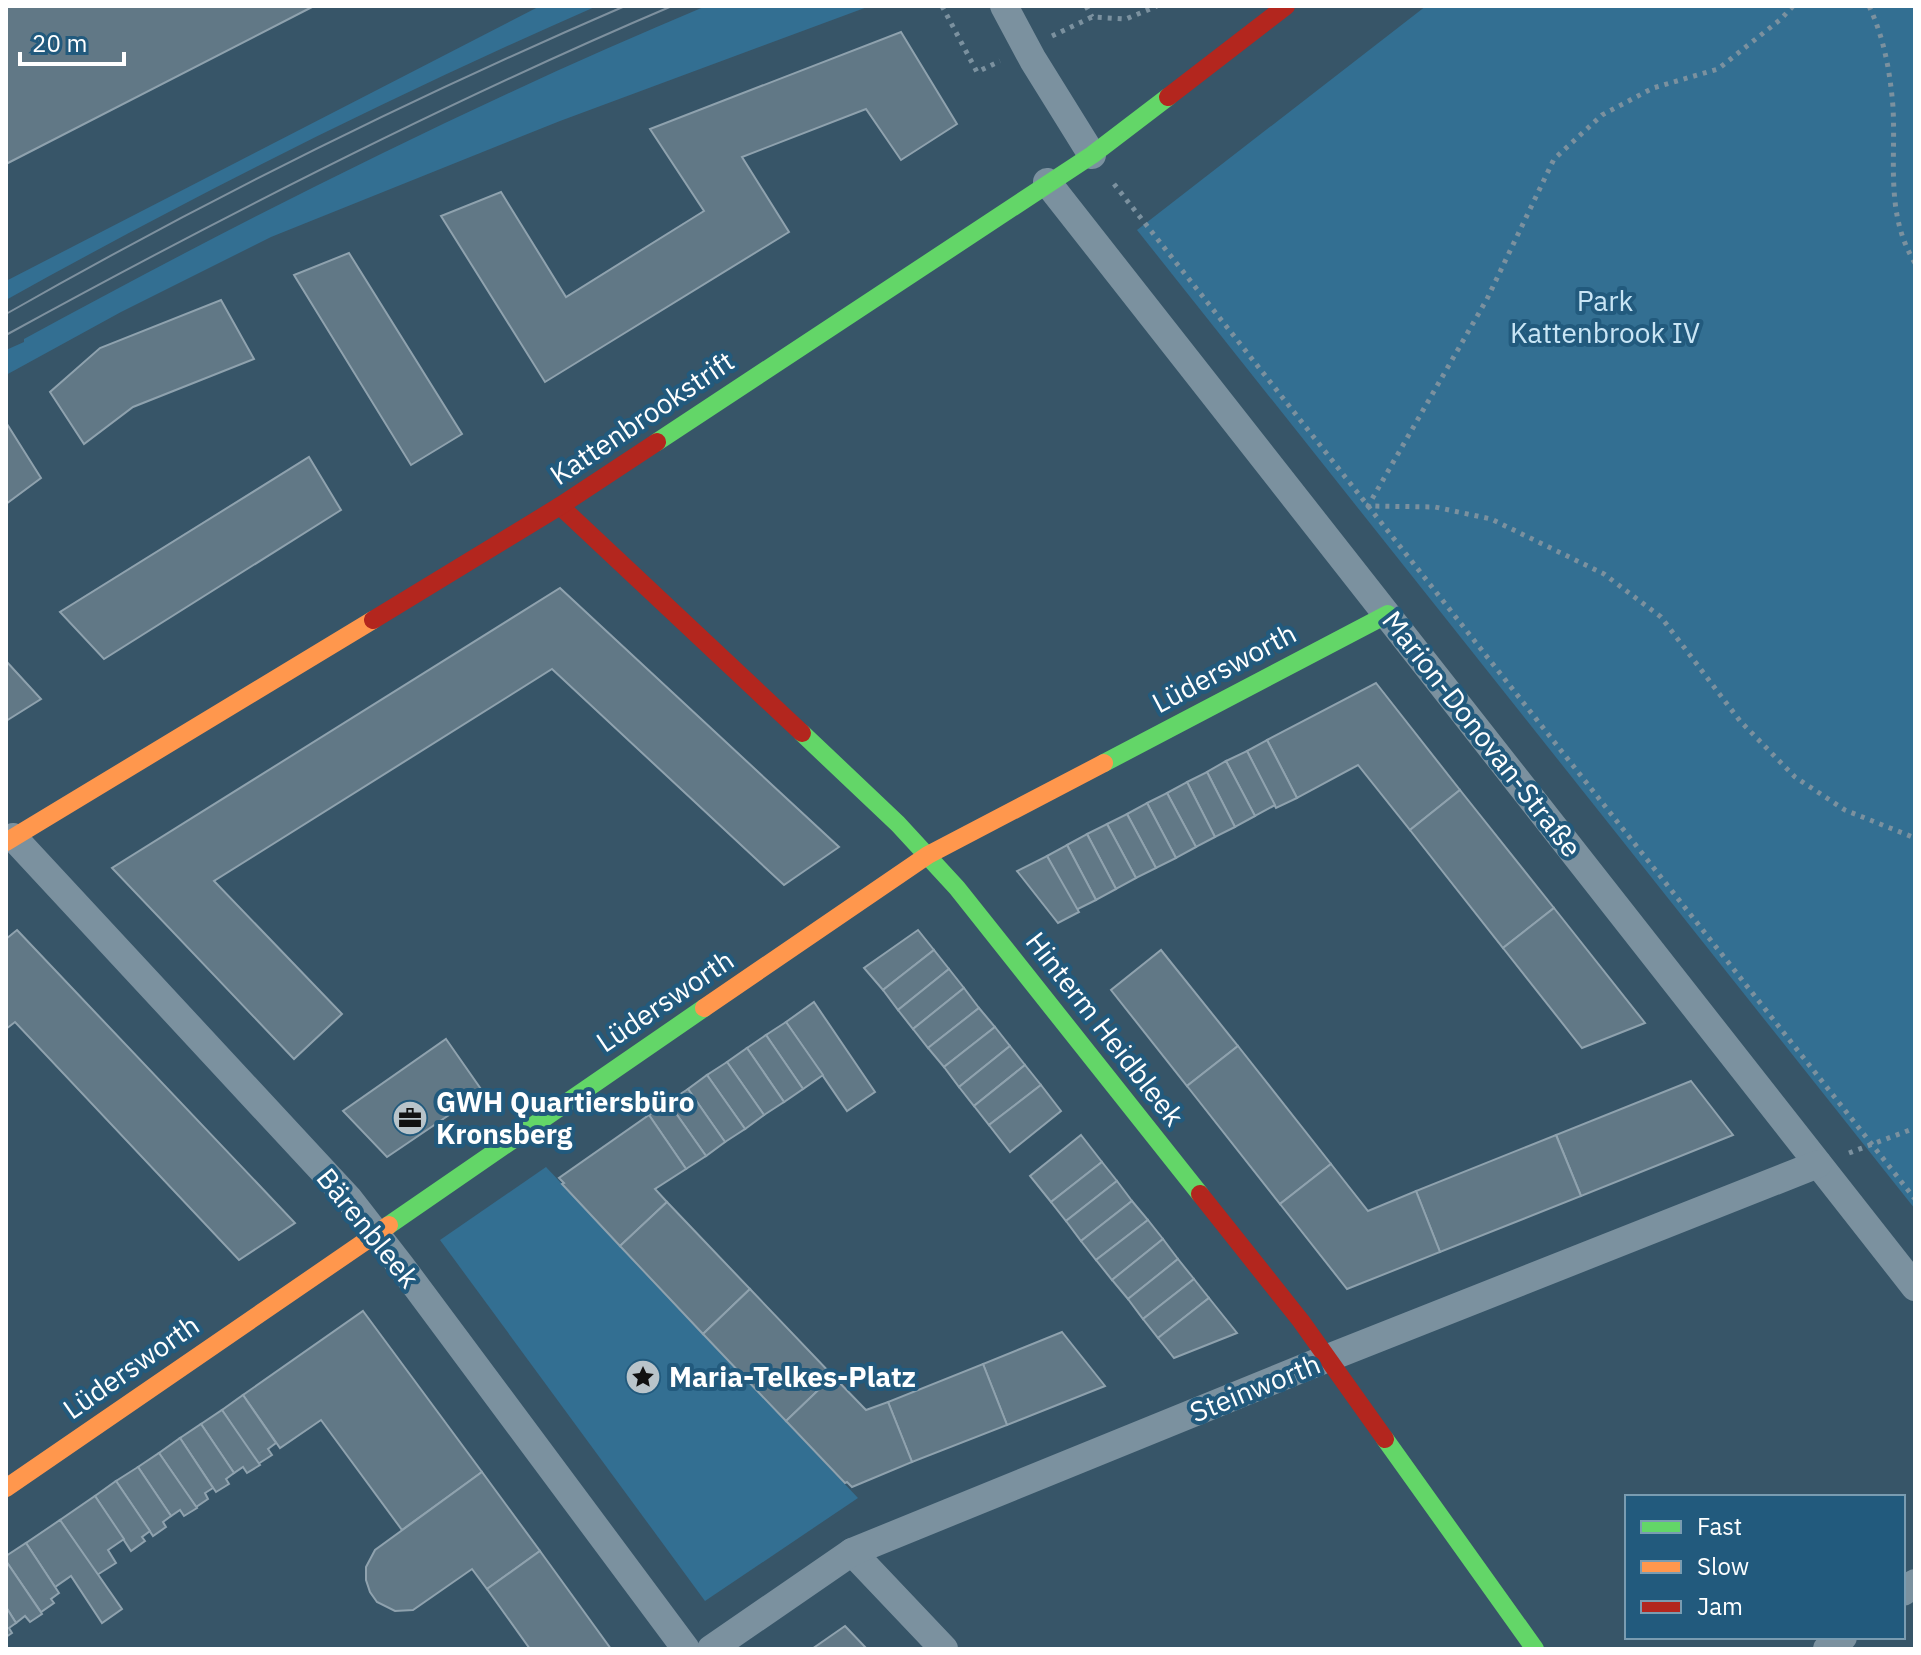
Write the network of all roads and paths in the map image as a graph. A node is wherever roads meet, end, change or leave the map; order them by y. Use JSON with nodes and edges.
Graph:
{"nodes":[{"id":1,"x":1004,"y":6,"type":"edge"},
{"id":2,"x":1086,"y":6,"type":"edge"},
{"id":3,"x":1157,"y":6,"type":"edge"},
{"id":4,"x":1286,"y":6,"type":"edge"},
{"id":5,"x":1793,"y":6,"type":"edge"},
{"id":6,"x":1869,"y":6,"type":"edge"},
{"id":7,"x":1092,"y":155,"type":"junction"},
{"id":8,"x":1047,"y":182,"type":"junction"},
{"id":9,"x":1915,"y":263,"type":"edge"},
{"id":10,"x":560,"y":506,"type":"junction"},
{"id":11,"x":1368,"y":506,"type":"junction"},
{"id":12,"x":1388,"y":614,"type":"junction"},
{"id":13,"x":1915,"y":838,"type":"edge"},
{"id":14,"x":9,"y":840,"type":"edge"},
{"id":15,"x":928,"y":855,"type":"junction"},
{"id":16,"x":1915,"y":1128,"type":"edge"},
{"id":17,"x":1873,"y":1145,"type":"junction"},
{"id":18,"x":1818,"y":1164,"type":"junction"},
{"id":19,"x":1915,"y":1199,"type":"edge"},
{"id":20,"x":376,"y":1232,"type":"junction"},
{"id":21,"x":1915,"y":1287,"type":"edge"},
{"id":22,"x":1328,"y":1358,"type":"junction"},
{"id":23,"x":6,"y":1488,"type":"edge"},
{"id":24,"x":852,"y":1552,"type":"junction"},
{"id":25,"x":686,"y":1649,"type":"edge"},
{"id":26,"x":711,"y":1649,"type":"edge"},
{"id":27,"x":944,"y":1649,"type":"edge"},
{"id":28,"x":1535,"y":1649,"type":"edge"}],
"edges":[{"from":1,"to":7,"type":"street"},
{"from":2,"to":3,"type":"path"},
{"from":4,"to":7,"type":"street","name":"Kattenbrookstrift"},
{"from":5,"to":11,"type":"path"},
{"from":6,"to":9,"type":"path"},
{"from":7,"to":8,"type":"street","name":"Kattenbrookstrift"},
{"from":7,"to":11,"type":"path"},
{"from":8,"to":10,"type":"street","name":"Kattenbrookstrift"},
{"from":8,"to":12,"type":"street","name":"Marion-Donovan-Straße"},
{"from":10,"to":14,"type":"street","name":"Kattenbrookstrift"},
{"from":10,"to":15,"type":"street","name":"Hinterm Heidbleek"},
{"from":11,"to":13,"type":"path"},
{"from":11,"to":17,"type":"path"},
{"from":12,"to":15,"type":"street","name":"Lüdersworth"},
{"from":12,"to":18,"type":"street","name":"Marion-Donovan-Straße"},
{"from":14,"to":20,"type":"street","name":"Bärenbleek"},
{"from":15,"to":20,"type":"street","name":"Lüdersworth"},
{"from":15,"to":22,"type":"street","name":"Hinterm Heidbleek"},
{"from":16,"to":17,"type":"path"},
{"from":17,"to":18,"type":"path"},
{"from":17,"to":19,"type":"path"},
{"from":18,"to":21,"type":"street","name":"Marion-Donovan-Straße"},
{"from":18,"to":22,"type":"street","name":"Steinworth"},
{"from":20,"to":23,"type":"street","name":"Lüdersworth"},
{"from":20,"to":25,"type":"street","name":"Bärenbleek"},
{"from":22,"to":24,"type":"street","name":"Steinworth"},
{"from":22,"to":28,"type":"street","name":"Hinterm Heidbleek"},
{"from":24,"to":26,"type":"street","name":"Steinworth"},
{"from":24,"to":27,"type":"street"}]}
